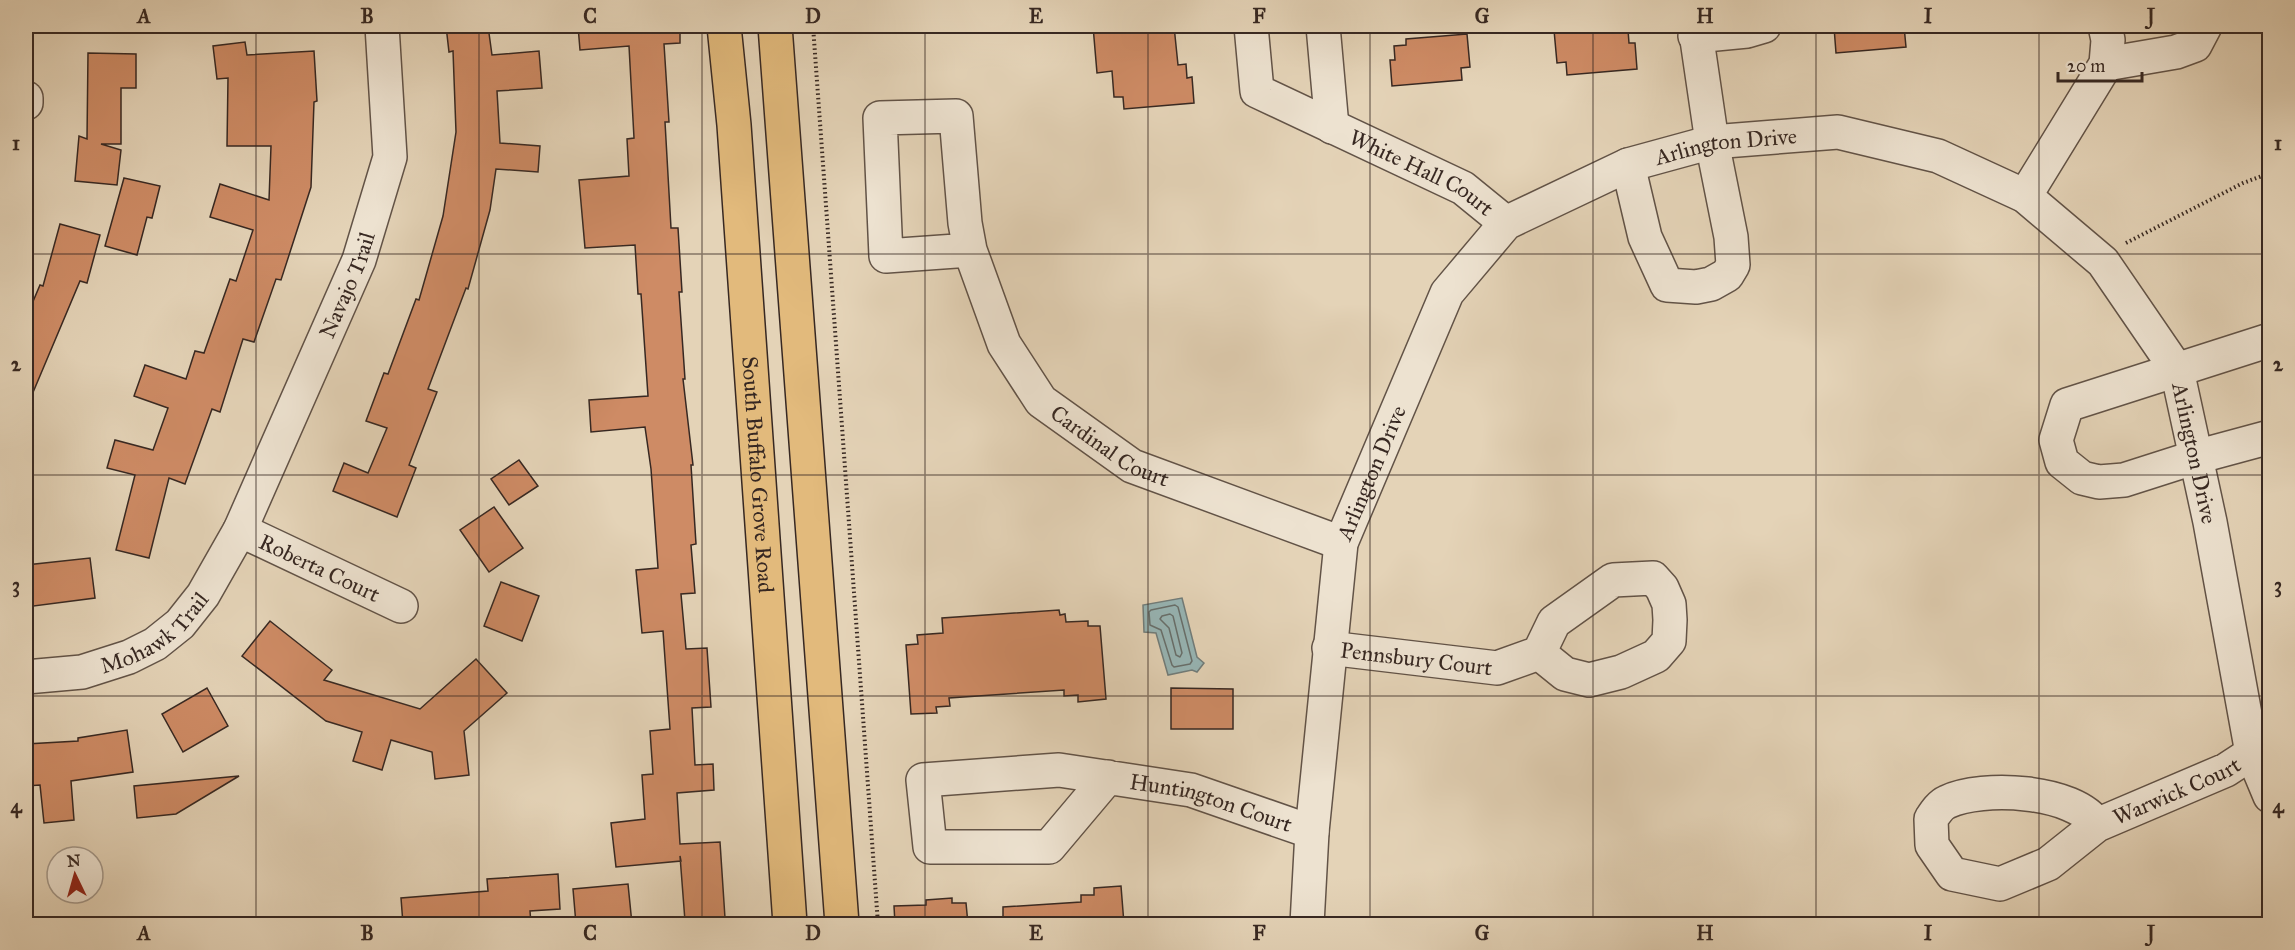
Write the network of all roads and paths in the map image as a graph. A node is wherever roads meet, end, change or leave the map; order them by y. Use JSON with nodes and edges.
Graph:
{"nodes":[{"id":1,"x":382,"y":26,"type":"edge"},
{"id":2,"x":724,"y":26,"type":"edge"},
{"id":3,"x":775,"y":26,"type":"edge"},
{"id":4,"x":813,"y":26,"type":"edge"},
{"id":5,"x":1251,"y":26,"type":"edge"},
{"id":6,"x":1323,"y":26,"type":"edge"},
{"id":7,"x":1764,"y":26,"type":"edge"},
{"id":8,"x":2105,"y":26,"type":"edge"},
{"id":9,"x":2205,"y":26,"type":"edge"},
{"id":10,"x":1695,"y":31,"type":"edge"},
{"id":11,"x":2106,"y":64,"type":"junction"},
{"id":12,"x":26,"y":98,"type":"edge"},
{"id":13,"x":26,"y":103,"type":"edge"},
{"id":14,"x":1332,"y":127,"type":"junction"},
{"id":15,"x":1712,"y":142,"type":"junction"},
{"id":16,"x":1628,"y":165,"type":"junction"},
{"id":17,"x":2270,"y":173,"type":"edge"},
{"id":18,"x":2025,"y":196,"type":"junction"},
{"id":19,"x":1506,"y":224,"type":"junction"},
{"id":20,"x":970,"y":250,"type":"junction"},
{"id":21,"x":2103,"y":262,"type":"junction"},
{"id":22,"x":2270,"y":340,"type":"edge"},
{"id":23,"x":2177,"y":370,"type":"junction"},
{"id":24,"x":2270,"y":437,"type":"edge"},
{"id":25,"x":2196,"y":457,"type":"junction"},
{"id":26,"x":240,"y":530,"type":"junction"},
{"id":27,"x":1341,"y":543,"type":"junction"},
{"id":28,"x":401,"y":606,"type":"dead end"},
{"id":29,"x":1329,"y":648,"type":"junction"},
{"id":30,"x":1539,"y":653,"type":"dead end"},
{"id":31,"x":26,"y":677,"type":"edge"},
{"id":32,"x":2261,"y":750,"type":"edge"},
{"id":33,"x":1108,"y":777,"type":"junction"},
{"id":34,"x":2270,"y":796,"type":"edge"},
{"id":35,"x":2097,"y":825,"type":"dead end"},
{"id":36,"x":1312,"y":832,"type":"junction"},
{"id":37,"x":790,"y":924,"type":"edge"},
{"id":38,"x":842,"y":924,"type":"edge"},
{"id":39,"x":878,"y":924,"type":"edge"},
{"id":40,"x":1307,"y":924,"type":"edge"}],
"edges":[{"from":1,"to":26,"type":"street","name":"Navajo Trail"},
{"from":2,"to":37,"type":"main road","name":"South Buffalo Grove Road"},
{"from":3,"to":38,"type":"main road"},
{"from":4,"to":39,"type":"path"},
{"from":5,"to":14,"type":"street","name":"White Hall Court"},
{"from":6,"to":14,"type":"street","name":"White Hall Court"},
{"from":7,"to":10,"type":"street"},
{"from":8,"to":11,"type":"street"},
{"from":9,"to":11,"type":"street"},
{"from":10,"to":15,"type":"street"},
{"from":11,"to":18,"type":"street"},
{"from":12,"to":13,"type":"street"},
{"from":14,"to":19,"type":"street","name":"White Hall Court"},
{"from":15,"to":16,"type":"street","name":"Arlington Drive"},
{"from":15,"to":16,"type":"street"},
{"from":15,"to":18,"type":"street","name":"Arlington Drive"},
{"from":16,"to":19,"type":"street","name":"Arlington Drive"},
{"from":17,"to":21,"type":"path"},
{"from":18,"to":21,"type":"street","name":"Arlington Drive"},
{"from":19,"to":27,"type":"street","name":"Arlington Drive"},
{"from":20,"to":20,"type":"street","name":"Cardinal Court"},
{"from":20,"to":27,"type":"street","name":"Cardinal Court"},
{"from":21,"to":23,"type":"street","name":"Arlington Drive"},
{"from":22,"to":23,"type":"street"},
{"from":23,"to":25,"type":"street","name":"Arlington Drive"},
{"from":23,"to":25,"type":"street"},
{"from":24,"to":25,"type":"street"},
{"from":25,"to":32,"type":"street","name":"Arlington Drive"},
{"from":26,"to":28,"type":"street","name":"Roberta Court"},
{"from":26,"to":31,"type":"street","name":"Mohawk Trail"},
{"from":27,"to":29,"type":"street","name":"Arlington Drive"},
{"from":29,"to":30,"type":"street","name":"Pennsbury Court"},
{"from":29,"to":36,"type":"street","name":"Arlington Drive"},
{"from":32,"to":34,"type":"street","name":"Arlington Drive"},
{"from":32,"to":35,"type":"street","name":"Warwick Court"},
{"from":33,"to":33,"type":"street","name":"Huntington Court"},
{"from":33,"to":36,"type":"street","name":"Huntington Court"},
{"from":36,"to":40,"type":"street","name":"Arlington Drive"}]}
